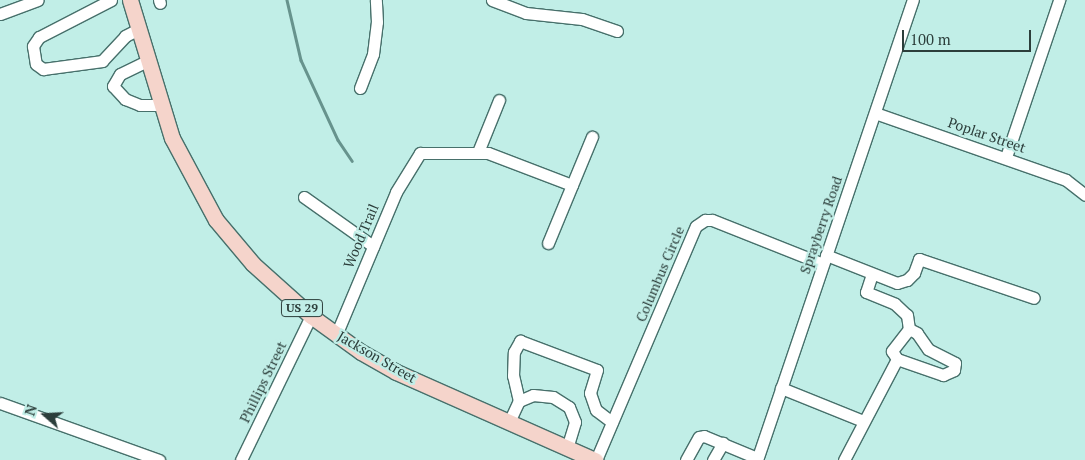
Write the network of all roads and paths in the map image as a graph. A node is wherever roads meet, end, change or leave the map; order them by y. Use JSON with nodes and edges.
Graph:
{"nodes":[{"id":1,"x":38,"y":0,"type":"edge"},
{"id":2,"x":111,"y":0,"type":"edge"},
{"id":3,"x":130,"y":0,"type":"edge"},
{"id":4,"x":376,"y":0,"type":"edge"},
{"id":5,"x":492,"y":0,"type":"edge"},
{"id":6,"x":913,"y":0,"type":"edge"},
{"id":7,"x":1059,"y":0,"type":"edge"},
{"id":8,"x":0,"y":14,"type":"edge"},
{"id":9,"x":139,"y":29,"type":"junction"},
{"id":10,"x":617,"y":32,"type":"dead end"},
{"id":11,"x":148,"y":60,"type":"junction"},
{"id":12,"x":360,"y":88,"type":"dead end"},
{"id":13,"x":500,"y":100,"type":"dead end"},
{"id":14,"x":161,"y":105,"type":"junction"},
{"id":15,"x":876,"y":113,"type":"junction"},
{"id":16,"x":592,"y":136,"type":"dead end"},
{"id":17,"x":478,"y":152,"type":"junction"},
{"id":18,"x":1006,"y":157,"type":"junction"},
{"id":19,"x":572,"y":185,"type":"junction"},
{"id":20,"x":1085,"y":195,"type":"edge"},
{"id":21,"x":304,"y":197,"type":"dead end"},
{"id":22,"x":548,"y":243,"type":"dead end"},
{"id":23,"x":373,"y":246,"type":"junction"},
{"id":24,"x":824,"y":260,"type":"junction"},
{"id":25,"x":872,"y":274,"type":"junction"},
{"id":26,"x":1034,"y":298,"type":"dead end"},
{"id":27,"x":312,"y":316,"type":"junction"},
{"id":28,"x":909,"y":329,"type":"junction"},
{"id":29,"x":336,"y":335,"type":"junction"},
{"id":30,"x":897,"y":359,"type":"junction"},
{"id":31,"x":781,"y":388,"type":"junction"},
{"id":32,"x":519,"y":401,"type":"junction"},
{"id":33,"x":0,"y":403,"type":"edge"},
{"id":34,"x":509,"y":422,"type":"junction"},
{"id":35,"x":612,"y":422,"type":"junction"},
{"id":36,"x":863,"y":422,"type":"junction"},
{"id":37,"x":723,"y":443,"type":"junction"},
{"id":38,"x":567,"y":448,"type":"junction"},
{"id":39,"x":757,"y":459,"type":"edge"},
{"id":40,"x":159,"y":460,"type":"edge"},
{"id":41,"x":240,"y":460,"type":"edge"},
{"id":42,"x":596,"y":460,"type":"edge"},
{"id":43,"x":686,"y":460,"type":"edge"},
{"id":44,"x":713,"y":460,"type":"edge"},
{"id":45,"x":844,"y":460,"type":"edge"}],
"edges":[{"from":1,"to":8,"type":"street"},
{"from":2,"to":9,"type":"street"},
{"from":3,"to":9,"type":"main road","name":"Jackson Street","number":"US 29"},
{"from":4,"to":12,"type":"street"},
{"from":5,"to":10,"type":"street"},
{"from":6,"to":15,"type":"street","name":"Sprayberry Road"},
{"from":7,"to":18,"type":"street"},
{"from":9,"to":11,"type":"main road","name":"Jackson Street","number":"US 29"},
{"from":11,"to":14,"type":"main road","name":"Jackson Street","number":"US 29"},
{"from":11,"to":14,"type":"street"},
{"from":13,"to":17,"type":"street"},
{"from":14,"to":27,"type":"main road","name":"Jackson Street","number":"US 29"},
{"from":15,"to":18,"type":"street","name":"Poplar Street"},
{"from":15,"to":24,"type":"street","name":"Sprayberry Road"},
{"from":16,"to":19,"type":"street"},
{"from":17,"to":19,"type":"street"},
{"from":17,"to":23,"type":"street","name":"Wood Trail"},
{"from":18,"to":20,"type":"street","name":"Poplar Street"},
{"from":19,"to":22,"type":"street"},
{"from":21,"to":23,"type":"street"},
{"from":23,"to":29,"type":"street","name":"Wood Trail"},
{"from":24,"to":25,"type":"street","name":"Columbus Circle"},
{"from":24,"to":31,"type":"street","name":"Sprayberry Road"},
{"from":24,"to":35,"type":"street","name":"Columbus Circle"},
{"from":25,"to":26,"type":"street","name":"Columbus Circle"},
{"from":25,"to":28,"type":"street"},
{"from":27,"to":29,"type":"main road","name":"Jackson Street","number":"US 29"},
{"from":27,"to":41,"type":"street","name":"Phillips Street"},
{"from":28,"to":30,"type":"street"},
{"from":28,"to":30,"type":"street"},
{"from":29,"to":34,"type":"main road","name":"Jackson Street","number":"US 29"},
{"from":30,"to":36,"type":"street"},
{"from":31,"to":36,"type":"street"},
{"from":31,"to":39,"type":"street","name":"Sprayberry Road"},
{"from":32,"to":34,"type":"street"},
{"from":32,"to":35,"type":"street"},
{"from":32,"to":38,"type":"street"},
{"from":33,"to":40,"type":"street"},
{"from":34,"to":38,"type":"main road","name":"Jackson Street","number":"US 29"},
{"from":35,"to":42,"type":"street","name":"Columbus Circle"},
{"from":36,"to":45,"type":"street"},
{"from":37,"to":39,"type":"street"},
{"from":37,"to":43,"type":"street"},
{"from":37,"to":44,"type":"street"},
{"from":38,"to":42,"type":"main road","name":"Jackson Street","number":"US 29"}]}
